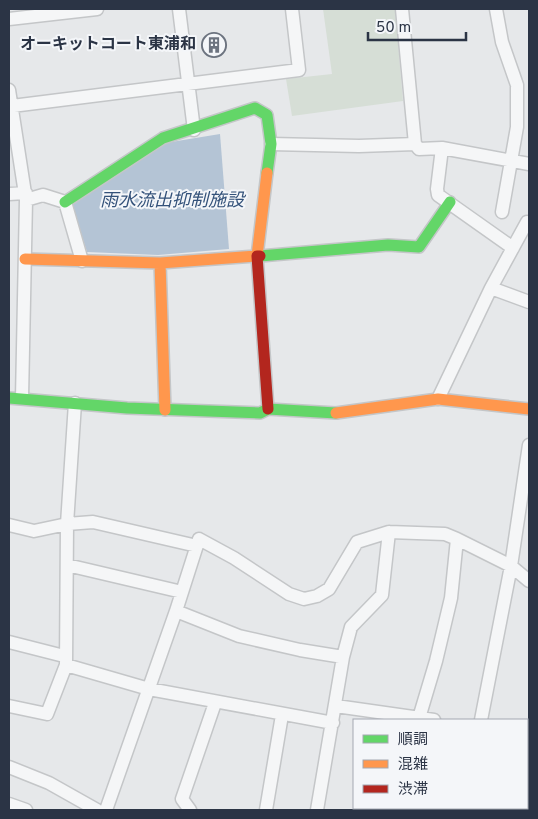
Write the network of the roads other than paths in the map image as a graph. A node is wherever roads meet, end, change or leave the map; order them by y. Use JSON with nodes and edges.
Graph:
{"nodes":[{"id":1,"x":97,"y":9,"type":"edge"},
{"id":2,"x":179,"y":9,"type":"edge"},
{"id":3,"x":292,"y":9,"type":"edge"},
{"id":4,"x":402,"y":9,"type":"edge"},
{"id":5,"x":496,"y":9,"type":"edge"},
{"id":6,"x":9,"y":19,"type":"edge"},
{"id":7,"x":187,"y":85,"type":"junction"},
{"id":8,"x":9,"y":90,"type":"edge"},
{"id":9,"x":12,"y":106,"type":"junction"},
{"id":10,"x":194,"y":130,"type":"junction"},
{"id":11,"x":271,"y":144,"type":"junction"},
{"id":12,"x":415,"y":144,"type":"junction"},
{"id":13,"x":442,"y":148,"type":"junction"},
{"id":14,"x":512,"y":160,"type":"junction"},
{"id":15,"x":529,"y":164,"type":"edge"},
{"id":16,"x":9,"y":194,"type":"edge"},
{"id":17,"x":26,"y":196,"type":"junction"},
{"id":18,"x":65,"y":202,"type":"junction"},
{"id":19,"x":450,"y":202,"type":"junction"},
{"id":20,"x":502,"y":212,"type":"dead end"},
{"id":21,"x":527,"y":222,"type":"dead end"},
{"id":22,"x":513,"y":248,"type":"junction"},
{"id":23,"x":257,"y":256,"type":"junction"},
{"id":24,"x":25,"y":259,"type":"junction"},
{"id":25,"x":82,"y":261,"type":"junction"},
{"id":26,"x":160,"y":263,"type":"junction"},
{"id":27,"x":491,"y":288,"type":"junction"},
{"id":28,"x":529,"y":302,"type":"edge"},
{"id":29,"x":15,"y":398,"type":"edge"},
{"id":30,"x":438,"y":398,"type":"junction"},
{"id":31,"x":74,"y":404,"type":"junction"},
{"id":32,"x":268,"y":409,"type":"junction"},
{"id":33,"x":529,"y":409,"type":"edge"},
{"id":34,"x":165,"y":410,"type":"junction"},
{"id":35,"x":529,"y":445,"type":"edge"},
{"id":36,"x":524,"y":515,"type":"edge"},
{"id":37,"x":67,"y":524,"type":"junction"},
{"id":38,"x":9,"y":525,"type":"edge"},
{"id":39,"x":389,"y":532,"type":"junction"},
{"id":40,"x":457,"y":539,"type":"junction"},
{"id":41,"x":197,"y":546,"type":"junction"},
{"id":42,"x":67,"y":565,"type":"junction"},
{"id":43,"x":512,"y":566,"type":"junction"},
{"id":44,"x":529,"y":581,"type":"edge"},
{"id":45,"x":182,"y":592,"type":"junction"},
{"id":46,"x":176,"y":611,"type":"junction"},
{"id":47,"x":9,"y":642,"type":"edge"},
{"id":48,"x":343,"y":657,"type":"junction"},
{"id":49,"x":65,"y":660,"type":"junction"},
{"id":50,"x":148,"y":689,"type":"junction"},
{"id":51,"x":215,"y":703,"type":"junction"},
{"id":52,"x":9,"y":706,"type":"edge"},
{"id":53,"x":336,"y":706,"type":"junction"},
{"id":54,"x":282,"y":715,"type":"junction"},
{"id":55,"x":419,"y":718,"type":"junction"},
{"id":56,"x":426,"y":719,"type":"edge"},
{"id":57,"x":481,"y":719,"type":"edge"},
{"id":58,"x":333,"y":723,"type":"junction"},
{"id":59,"x":9,"y":768,"type":"edge"},
{"id":60,"x":9,"y":804,"type":"edge"},
{"id":61,"x":26,"y":810,"type":"edge"},
{"id":62,"x":97,"y":810,"type":"edge"},
{"id":63,"x":106,"y":810,"type":"edge"},
{"id":64,"x":190,"y":810,"type":"edge"},
{"id":65,"x":266,"y":810,"type":"edge"},
{"id":66,"x":317,"y":810,"type":"edge"}],
"edges":[{"from":1,"to":6,"type":"street"},
{"from":2,"to":7,"type":"street"},
{"from":3,"to":7,"type":"street"},
{"from":4,"to":12,"type":"street"},
{"from":5,"to":14,"type":"street"},
{"from":7,"to":9,"type":"street"},
{"from":7,"to":10,"type":"street"},
{"from":8,"to":9,"type":"street"},
{"from":9,"to":17,"type":"street"},
{"from":10,"to":11,"type":"street"},
{"from":10,"to":18,"type":"street"},
{"from":11,"to":12,"type":"street"},
{"from":11,"to":23,"type":"street"},
{"from":12,"to":13,"type":"street"},
{"from":13,"to":14,"type":"street"},
{"from":13,"to":19,"type":"street"},
{"from":14,"to":15,"type":"street"},
{"from":14,"to":20,"type":"street"},
{"from":16,"to":17,"type":"street"},
{"from":17,"to":18,"type":"street"},
{"from":17,"to":24,"type":"street"},
{"from":18,"to":25,"type":"street"},
{"from":19,"to":22,"type":"street"},
{"from":19,"to":23,"type":"street"},
{"from":21,"to":22,"type":"street"},
{"from":22,"to":27,"type":"street"},
{"from":23,"to":26,"type":"street"},
{"from":23,"to":32,"type":"street"},
{"from":24,"to":25,"type":"street"},
{"from":24,"to":29,"type":"street"},
{"from":25,"to":26,"type":"street"},
{"from":26,"to":34,"type":"street"},
{"from":27,"to":28,"type":"street"},
{"from":27,"to":30,"type":"street"},
{"from":29,"to":31,"type":"street"},
{"from":30,"to":32,"type":"street"},
{"from":30,"to":33,"type":"street"},
{"from":31,"to":34,"type":"street"},
{"from":31,"to":37,"type":"street"},
{"from":32,"to":34,"type":"street"},
{"from":35,"to":36,"type":"street"},
{"from":36,"to":43,"type":"street"},
{"from":37,"to":38,"type":"street"},
{"from":37,"to":41,"type":"street"},
{"from":37,"to":42,"type":"street"},
{"from":39,"to":40,"type":"street"},
{"from":39,"to":41,"type":"street"},
{"from":39,"to":48,"type":"street"},
{"from":40,"to":43,"type":"street"},
{"from":40,"to":55,"type":"street"},
{"from":41,"to":45,"type":"street"},
{"from":42,"to":45,"type":"street"},
{"from":42,"to":49,"type":"street"},
{"from":43,"to":44,"type":"street"},
{"from":43,"to":57,"type":"street"},
{"from":45,"to":46,"type":"street"},
{"from":46,"to":48,"type":"street"},
{"from":46,"to":50,"type":"street"},
{"from":47,"to":49,"type":"street"},
{"from":48,"to":53,"type":"street"},
{"from":49,"to":50,"type":"street"},
{"from":49,"to":52,"type":"street"},
{"from":50,"to":51,"type":"street"},
{"from":50,"to":63,"type":"street"},
{"from":51,"to":54,"type":"street"},
{"from":51,"to":64,"type":"street"},
{"from":53,"to":55,"type":"street"},
{"from":53,"to":58,"type":"street"},
{"from":54,"to":58,"type":"street"},
{"from":54,"to":65,"type":"street"},
{"from":55,"to":56,"type":"street"},
{"from":58,"to":66,"type":"street"},
{"from":59,"to":62,"type":"street"},
{"from":60,"to":61,"type":"street"}]}
